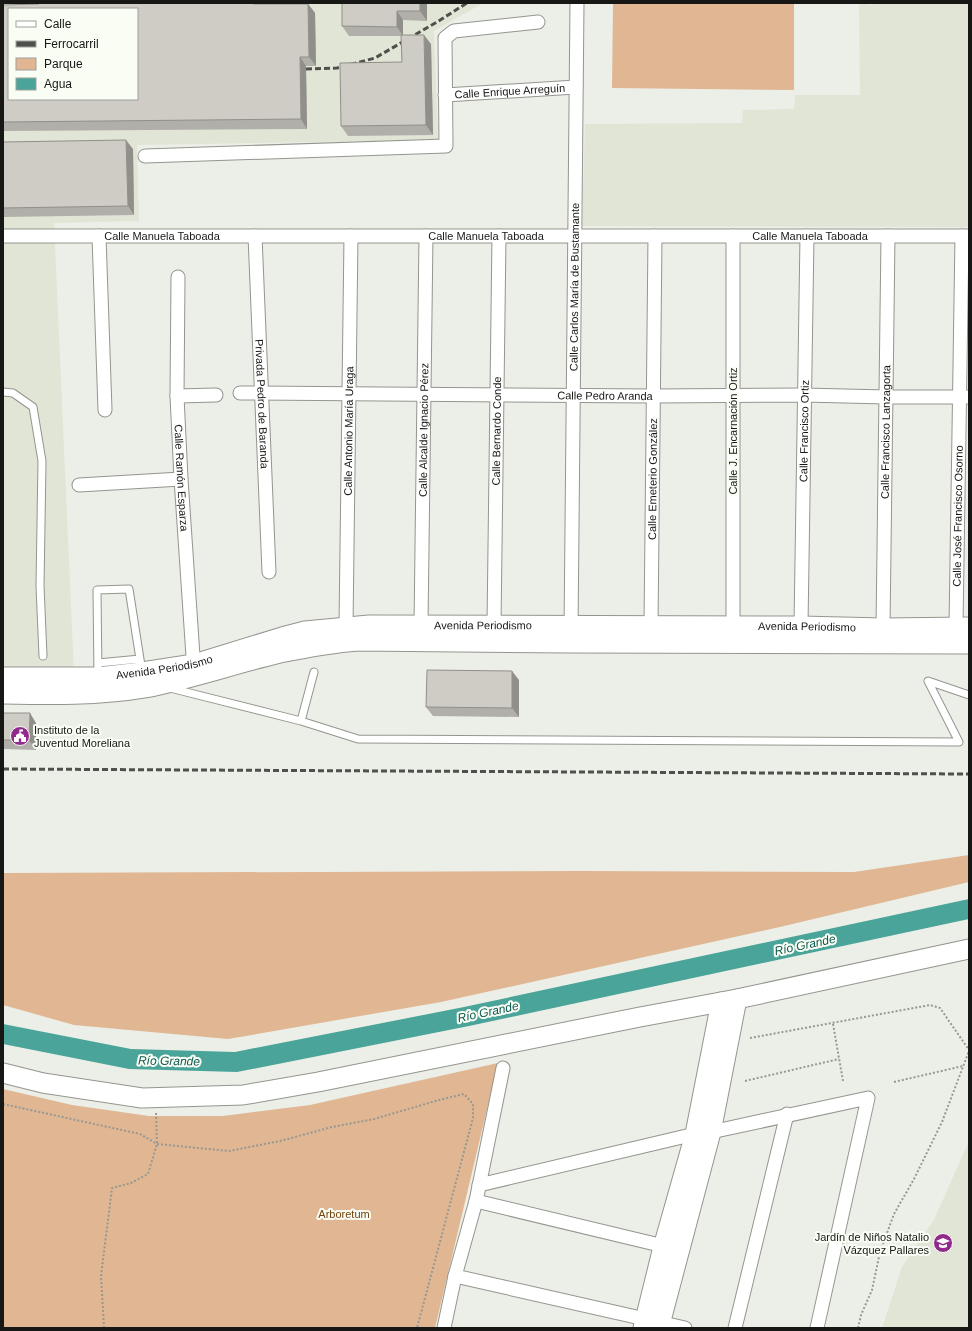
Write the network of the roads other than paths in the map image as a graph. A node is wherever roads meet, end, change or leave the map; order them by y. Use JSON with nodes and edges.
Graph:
{"nodes":[{"id":1,"x":577,"y":3,"type":"edge"},
{"id":2,"x":538,"y":22,"type":"dead end"},
{"id":3,"x":576,"y":87,"type":"junction"},
{"id":4,"x":445,"y":94,"type":"junction"},
{"id":5,"x":145,"y":156,"type":"dead end"},
{"id":6,"x":3,"y":236,"type":"edge"},
{"id":7,"x":99,"y":236,"type":"junction"},
{"id":8,"x":255,"y":236,"type":"junction"},
{"id":9,"x":351,"y":236,"type":"junction"},
{"id":10,"x":426,"y":236,"type":"junction"},
{"id":11,"x":498,"y":236,"type":"junction"},
{"id":12,"x":574,"y":236,"type":"junction"},
{"id":13,"x":655,"y":236,"type":"junction"},
{"id":14,"x":733,"y":236,"type":"junction"},
{"id":15,"x":807,"y":236,"type":"junction"},
{"id":16,"x":888,"y":236,"type":"junction"},
{"id":17,"x":966,"y":236,"type":"edge"},
{"id":18,"x":178,"y":278,"type":"dead end"},
{"id":19,"x":3,"y":392,"type":"edge"},
{"id":20,"x":240,"y":393,"type":"dead end"},
{"id":21,"x":262,"y":393,"type":"junction"},
{"id":22,"x":349,"y":394,"type":"junction"},
{"id":23,"x":424,"y":394,"type":"junction"},
{"id":24,"x":497,"y":394,"type":"junction"},
{"id":25,"x":216,"y":395,"type":"dead end"},
{"id":26,"x":573,"y":395,"type":"junction"},
{"id":27,"x":177,"y":396,"type":"junction"},
{"id":28,"x":654,"y":396,"type":"junction"},
{"id":29,"x":733,"y":396,"type":"junction"},
{"id":30,"x":804,"y":396,"type":"junction"},
{"id":31,"x":964,"y":397,"type":"edge"},
{"id":32,"x":886,"y":398,"type":"junction"},
{"id":33,"x":105,"y":410,"type":"dead end"},
{"id":34,"x":181,"y":479,"type":"junction"},
{"id":35,"x":78,"y":485,"type":"dead end"},
{"id":36,"x":269,"y":572,"type":"dead end"},
{"id":37,"x":421,"y":625,"type":"junction"},
{"id":38,"x":494,"y":625,"type":"junction"},
{"id":39,"x":346,"y":626,"type":"junction"},
{"id":40,"x":801,"y":626,"type":"junction"},
{"id":41,"x":651,"y":627,"type":"junction"},
{"id":42,"x":733,"y":627,"type":"junction"},
{"id":43,"x":962,"y":627,"type":"edge"},
{"id":44,"x":883,"y":628,"type":"junction"},
{"id":45,"x":571,"y":634,"type":"junction"},
{"id":46,"x":969,"y":644,"type":"edge"},
{"id":47,"x":43,"y":656,"type":"dead end"},
{"id":48,"x":194,"y":670,"type":"junction"},
{"id":49,"x":314,"y":672,"type":"dead end"},
{"id":50,"x":146,"y":676,"type":"junction"},
{"id":51,"x":3,"y":677,"type":"edge"},
{"id":52,"x":98,"y":681,"type":"junction"},
{"id":53,"x":3,"y":694,"type":"edge"},
{"id":54,"x":969,"y":695,"type":"edge"},
{"id":55,"x":301,"y":722,"type":"junction"},
{"id":56,"x":969,"y":949,"type":"edge"},
{"id":57,"x":728,"y":1009,"type":"junction"},
{"id":58,"x":503,"y":1068,"type":"dead end"},
{"id":59,"x":3,"y":1073,"type":"edge"},
{"id":60,"x":787,"y":1114,"type":"junction"},
{"id":61,"x":703,"y":1133,"type":"junction"},
{"id":62,"x":479,"y":1185,"type":"junction"},
{"id":63,"x":476,"y":1201,"type":"junction"},
{"id":64,"x":671,"y":1248,"type":"junction"},
{"id":65,"x":455,"y":1276,"type":"junction"},
{"id":66,"x":652,"y":1325,"type":"edge"},
{"id":67,"x":444,"y":1328,"type":"edge"},
{"id":68,"x":685,"y":1328,"type":"edge"},
{"id":69,"x":735,"y":1328,"type":"edge"},
{"id":70,"x":818,"y":1328,"type":"edge"}],
"edges":[{"from":1,"to":3,"type":"street","name":"Calle Carlos María de Bustamante"},
{"from":2,"to":4,"type":"street"},
{"from":3,"to":4,"type":"street","name":"Calle Enrique Arreguín"},
{"from":3,"to":12,"type":"street","name":"Calle Carlos María de Bustamante"},
{"from":4,"to":5,"type":"street"},
{"from":6,"to":7,"type":"street","name":"Calle Manuela Taboada"},
{"from":7,"to":8,"type":"street","name":"Calle Manuela Taboada"},
{"from":7,"to":33,"type":"street"},
{"from":8,"to":9,"type":"street","name":"Calle Manuela Taboada"},
{"from":8,"to":21,"type":"street","name":"Privada Pedro de Baranda"},
{"from":9,"to":10,"type":"street","name":"Calle Manuela Taboada"},
{"from":9,"to":22,"type":"street","name":"Calle Antonio María Uraga"},
{"from":10,"to":11,"type":"street","name":"Calle Manuela Taboada"},
{"from":10,"to":23,"type":"street","name":"Calle Alcalde Ignacio Pérez"},
{"from":11,"to":12,"type":"street","name":"Calle Manuela Taboada"},
{"from":11,"to":24,"type":"street","name":"Calle Bernardo Conde"},
{"from":12,"to":13,"type":"street","name":"Calle Manuela Taboada"},
{"from":12,"to":26,"type":"street","name":"Calle Carlos María de Bustamante"},
{"from":13,"to":14,"type":"street","name":"Calle Manuela Taboada"},
{"from":13,"to":28,"type":"street","name":"Calle Emeterio González"},
{"from":14,"to":15,"type":"street","name":"Calle Manuela Taboada"},
{"from":14,"to":29,"type":"street","name":"Calle J. Encarnación Ortiz"},
{"from":15,"to":16,"type":"street","name":"Calle Manuela Taboada"},
{"from":15,"to":30,"type":"street","name":"Calle Francisco Ortiz"},
{"from":16,"to":17,"type":"street","name":"Calle Manuela Taboada"},
{"from":16,"to":32,"type":"street","name":"Calle Francisco Lanzagorta"},
{"from":17,"to":31,"type":"street","name":"Calle José Francisco Osorno"},
{"from":18,"to":27,"type":"street","name":"Calle Ramón Esparza"},
{"from":19,"to":47,"type":"lane"},
{"from":20,"to":21,"type":"street","name":"Calle Pedro Aranda"},
{"from":21,"to":22,"type":"street","name":"Calle Pedro Aranda"},
{"from":21,"to":36,"type":"street","name":"Privada Pedro de Baranda"},
{"from":22,"to":23,"type":"street","name":"Calle Pedro Aranda"},
{"from":22,"to":39,"type":"street","name":"Calle Antonio María Uraga"},
{"from":23,"to":24,"type":"street","name":"Calle Pedro Aranda"},
{"from":23,"to":37,"type":"street","name":"Calle Alcalde Ignacio Pérez"},
{"from":24,"to":26,"type":"street","name":"Calle Pedro Aranda"},
{"from":24,"to":38,"type":"street","name":"Calle Bernardo Conde"},
{"from":25,"to":27,"type":"street"},
{"from":26,"to":28,"type":"street","name":"Calle Pedro Aranda"},
{"from":26,"to":45,"type":"street","name":"Calle Carlos María de Bustamante"},
{"from":27,"to":34,"type":"street","name":"Calle Ramón Esparza"},
{"from":28,"to":29,"type":"street","name":"Calle Pedro Aranda"},
{"from":28,"to":41,"type":"street","name":"Calle Emeterio González"},
{"from":29,"to":30,"type":"street","name":"Calle Pedro Aranda"},
{"from":29,"to":42,"type":"street","name":"Calle J. Encarnación Ortiz"},
{"from":30,"to":32,"type":"street","name":"Calle Pedro Aranda"},
{"from":30,"to":40,"type":"street","name":"Calle Francisco Ortiz"},
{"from":31,"to":32,"type":"street","name":"Calle Pedro Aranda"},
{"from":31,"to":43,"type":"street","name":"Calle José Francisco Osorno"},
{"from":32,"to":44,"type":"street","name":"Calle Francisco Lanzagorta"},
{"from":34,"to":35,"type":"street"},
{"from":34,"to":48,"type":"street","name":"Calle Ramón Esparza"},
{"from":37,"to":38,"type":"street","name":"Avenida Periodismo"},
{"from":37,"to":39,"type":"street","name":"Avenida Periodismo"},
{"from":38,"to":45,"type":"street","name":"Avenida Periodismo"},
{"from":39,"to":48,"type":"street","name":"Avenida Periodismo"},
{"from":40,"to":42,"type":"street","name":"Avenida Periodismo"},
{"from":40,"to":44,"type":"street","name":"Avenida Periodismo"},
{"from":41,"to":42,"type":"street","name":"Avenida Periodismo"},
{"from":41,"to":45,"type":"street","name":"Avenida Periodismo"},
{"from":43,"to":44,"type":"street","name":"Avenida Periodismo"},
{"from":45,"to":46,"type":"street","name":"Avenida Periodismo"},
{"from":45,"to":48,"type":"street","name":"Avenida Periodismo"},
{"from":48,"to":50,"type":"street","name":"Avenida Periodismo"},
{"from":49,"to":55,"type":"lane"},
{"from":50,"to":52,"type":"street","name":"Avenida Periodismo"},
{"from":50,"to":52,"type":"lane"},
{"from":50,"to":52,"type":"lane"},
{"from":50,"to":55,"type":"lane"},
{"from":51,"to":52,"type":"street","name":"Avenida Periodismo"},
{"from":52,"to":53,"type":"street","name":"Avenida Periodismo"},
{"from":54,"to":55,"type":"lane"},
{"from":56,"to":57,"type":"street"},
{"from":57,"to":59,"type":"street"},
{"from":57,"to":61,"type":"street"},
{"from":58,"to":62,"type":"street"},
{"from":60,"to":61,"type":"street"},
{"from":60,"to":69,"type":"street"},
{"from":60,"to":70,"type":"street"},
{"from":61,"to":62,"type":"street"},
{"from":61,"to":64,"type":"street"},
{"from":62,"to":63,"type":"street"},
{"from":63,"to":64,"type":"street"},
{"from":63,"to":65,"type":"street"},
{"from":64,"to":66,"type":"street"},
{"from":65,"to":66,"type":"street"},
{"from":65,"to":67,"type":"street"},
{"from":66,"to":68,"type":"street"}]}
